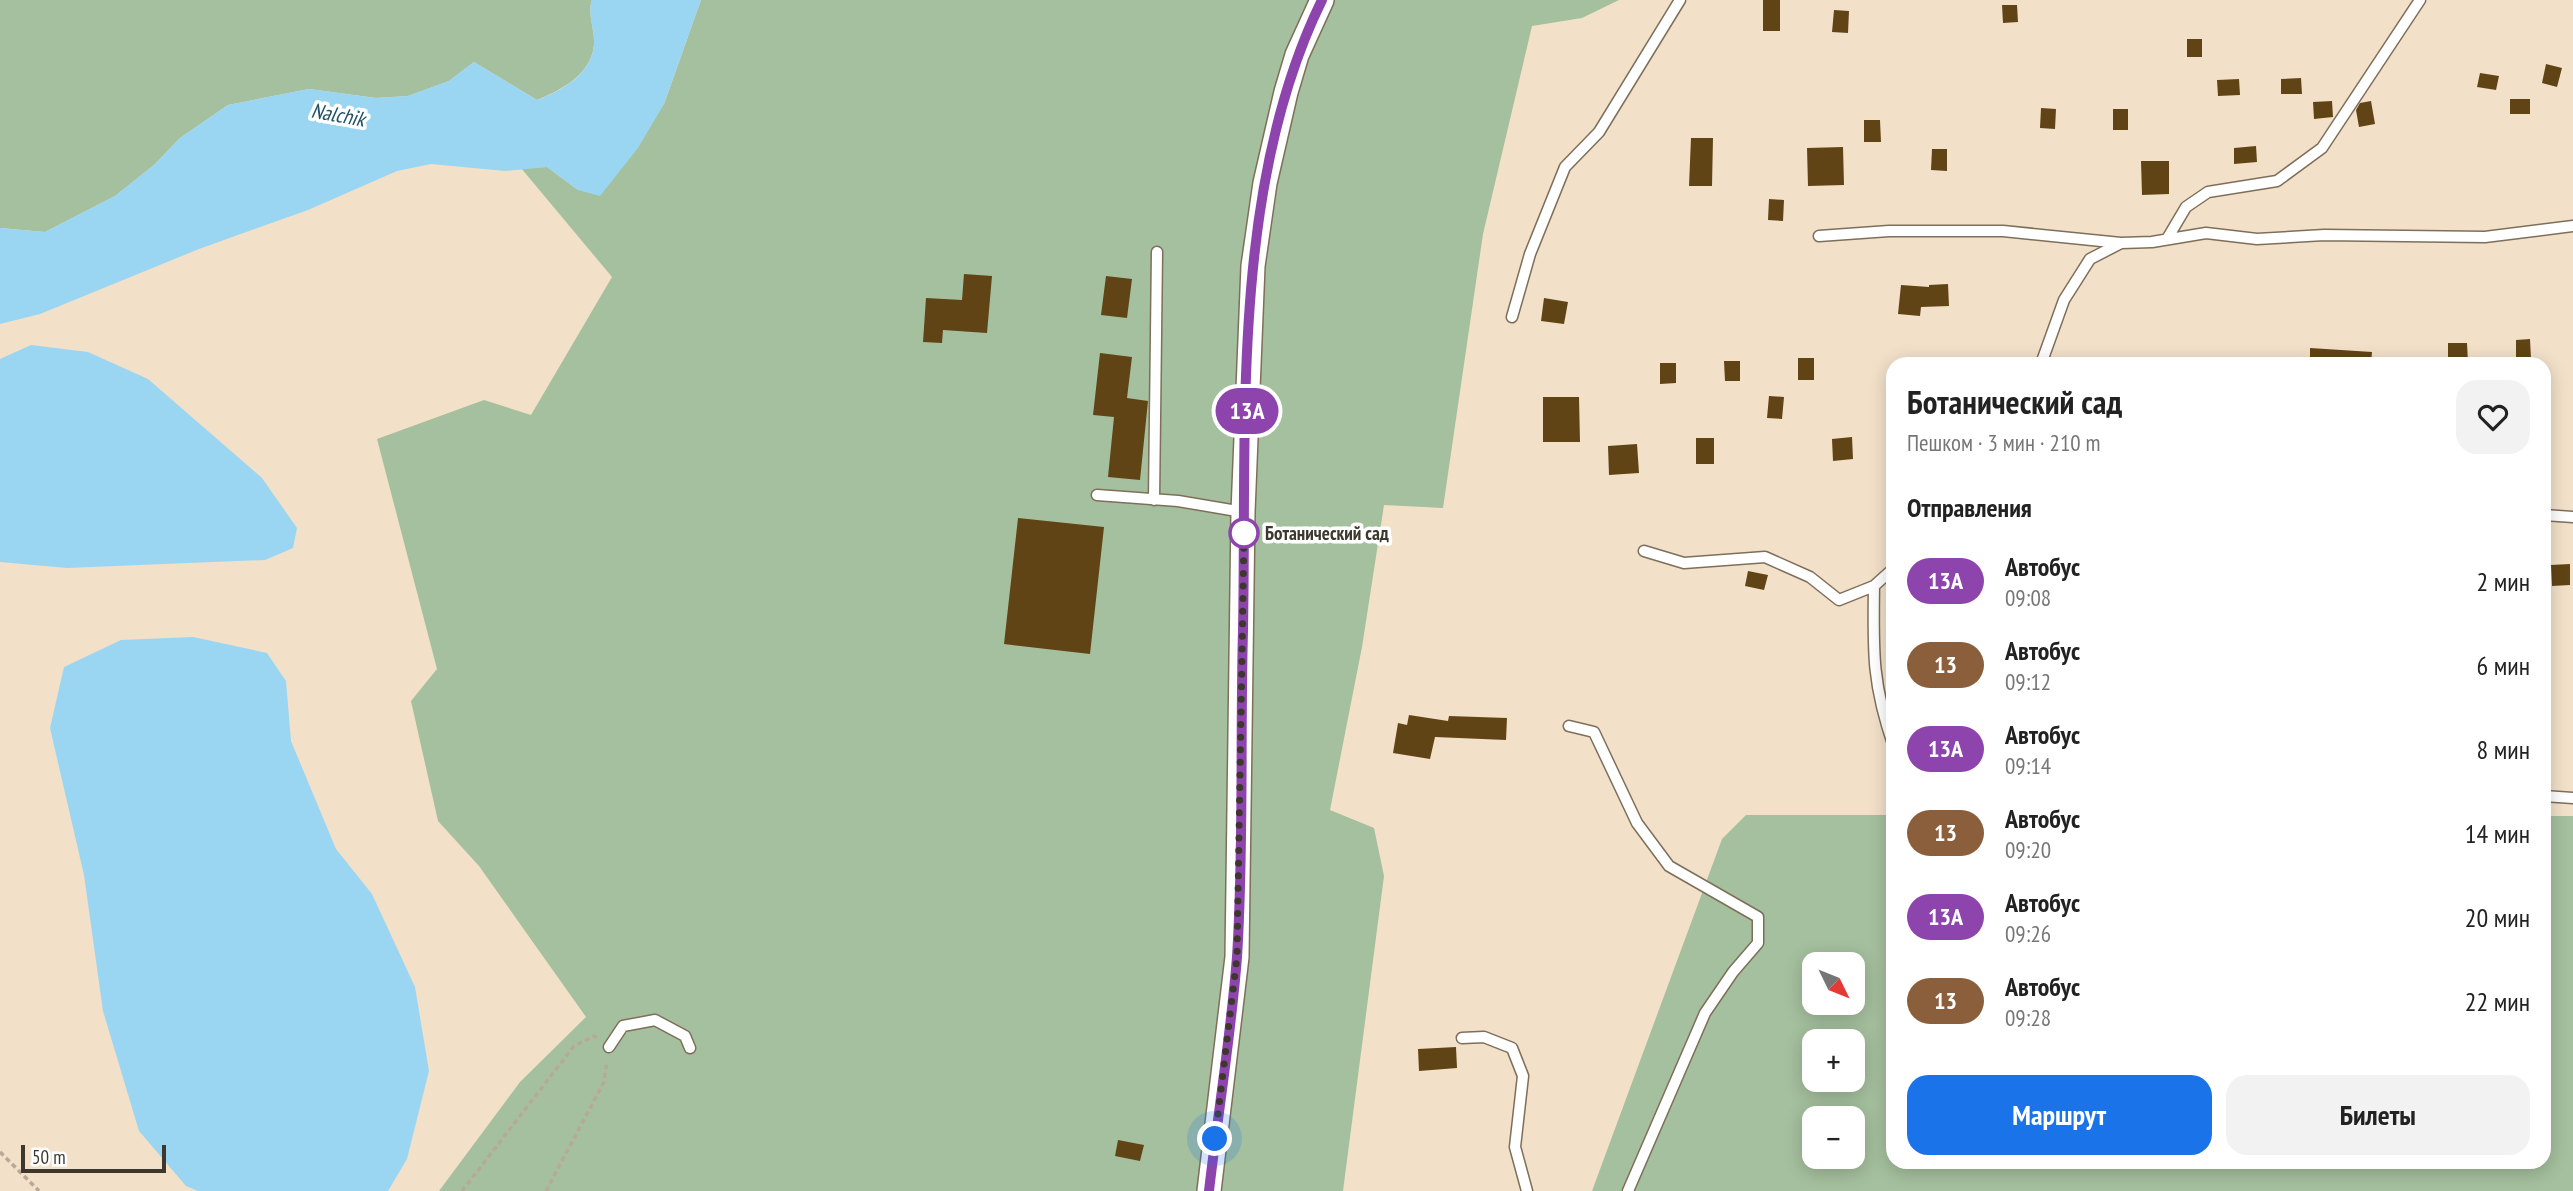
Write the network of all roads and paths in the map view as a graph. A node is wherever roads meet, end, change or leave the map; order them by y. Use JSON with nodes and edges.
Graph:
{"nodes":[{"id":1,"x":1322,"y":0,"type":"edge"},
{"id":2,"x":1680,"y":0,"type":"edge"},
{"id":3,"x":2420,"y":0,"type":"edge"},
{"id":4,"x":2573,"y":226,"type":"edge"},
{"id":5,"x":1819,"y":236,"type":"dead end"},
{"id":6,"x":2167,"y":239,"type":"junction"},
{"id":7,"x":2122,"y":243,"type":"junction"},
{"id":8,"x":1157,"y":251,"type":"dead end"},
{"id":9,"x":1512,"y":317,"type":"dead end"},
{"id":10,"x":2044,"y":357,"type":"edge"},
{"id":11,"x":1097,"y":495,"type":"dead end"},
{"id":12,"x":1154,"y":500,"type":"junction"},
{"id":13,"x":1243,"y":512,"type":"junction"},
{"id":14,"x":2551,"y":515,"type":"edge"},
{"id":15,"x":2573,"y":517,"type":"edge"},
{"id":16,"x":1644,"y":551,"type":"dead end"},
{"id":17,"x":1886,"y":575,"type":"edge"},
{"id":18,"x":1874,"y":586,"type":"junction"},
{"id":19,"x":1886,"y":725,"type":"edge"},
{"id":20,"x":1569,"y":726,"type":"dead end"},
{"id":21,"x":2551,"y":796,"type":"edge"},
{"id":22,"x":2573,"y":798,"type":"edge"},
{"id":23,"x":1462,"y":1038,"type":"dead end"},
{"id":24,"x":609,"y":1047,"type":"junction"},
{"id":25,"x":690,"y":1048,"type":"dead end"},
{"id":26,"x":0,"y":1152,"type":"edge"},
{"id":27,"x":39,"y":1191,"type":"edge"},
{"id":28,"x":462,"y":1191,"type":"edge"},
{"id":29,"x":546,"y":1191,"type":"edge"},
{"id":30,"x":1209,"y":1191,"type":"edge"},
{"id":31,"x":1527,"y":1191,"type":"edge"},
{"id":32,"x":1628,"y":1191,"type":"edge"}],
"edges":[{"from":1,"to":13,"type":"street"},
{"from":2,"to":9,"type":"lane"},
{"from":3,"to":6,"type":"lane"},
{"from":4,"to":6,"type":"lane"},
{"from":5,"to":7,"type":"lane"},
{"from":6,"to":7,"type":"lane"},
{"from":7,"to":10,"type":"lane"},
{"from":8,"to":12,"type":"lane"},
{"from":11,"to":12,"type":"lane"},
{"from":12,"to":13,"type":"lane"},
{"from":13,"to":30,"type":"street"},
{"from":14,"to":15,"type":"lane"},
{"from":16,"to":18,"type":"lane"},
{"from":17,"to":18,"type":"lane"},
{"from":18,"to":19,"type":"lane"},
{"from":20,"to":32,"type":"lane"},
{"from":21,"to":22,"type":"lane"},
{"from":23,"to":31,"type":"lane"},
{"from":24,"to":25,"type":"lane"},
{"from":24,"to":28,"type":"path"},
{"from":24,"to":29,"type":"path"},
{"from":26,"to":27,"type":"path"}]}
